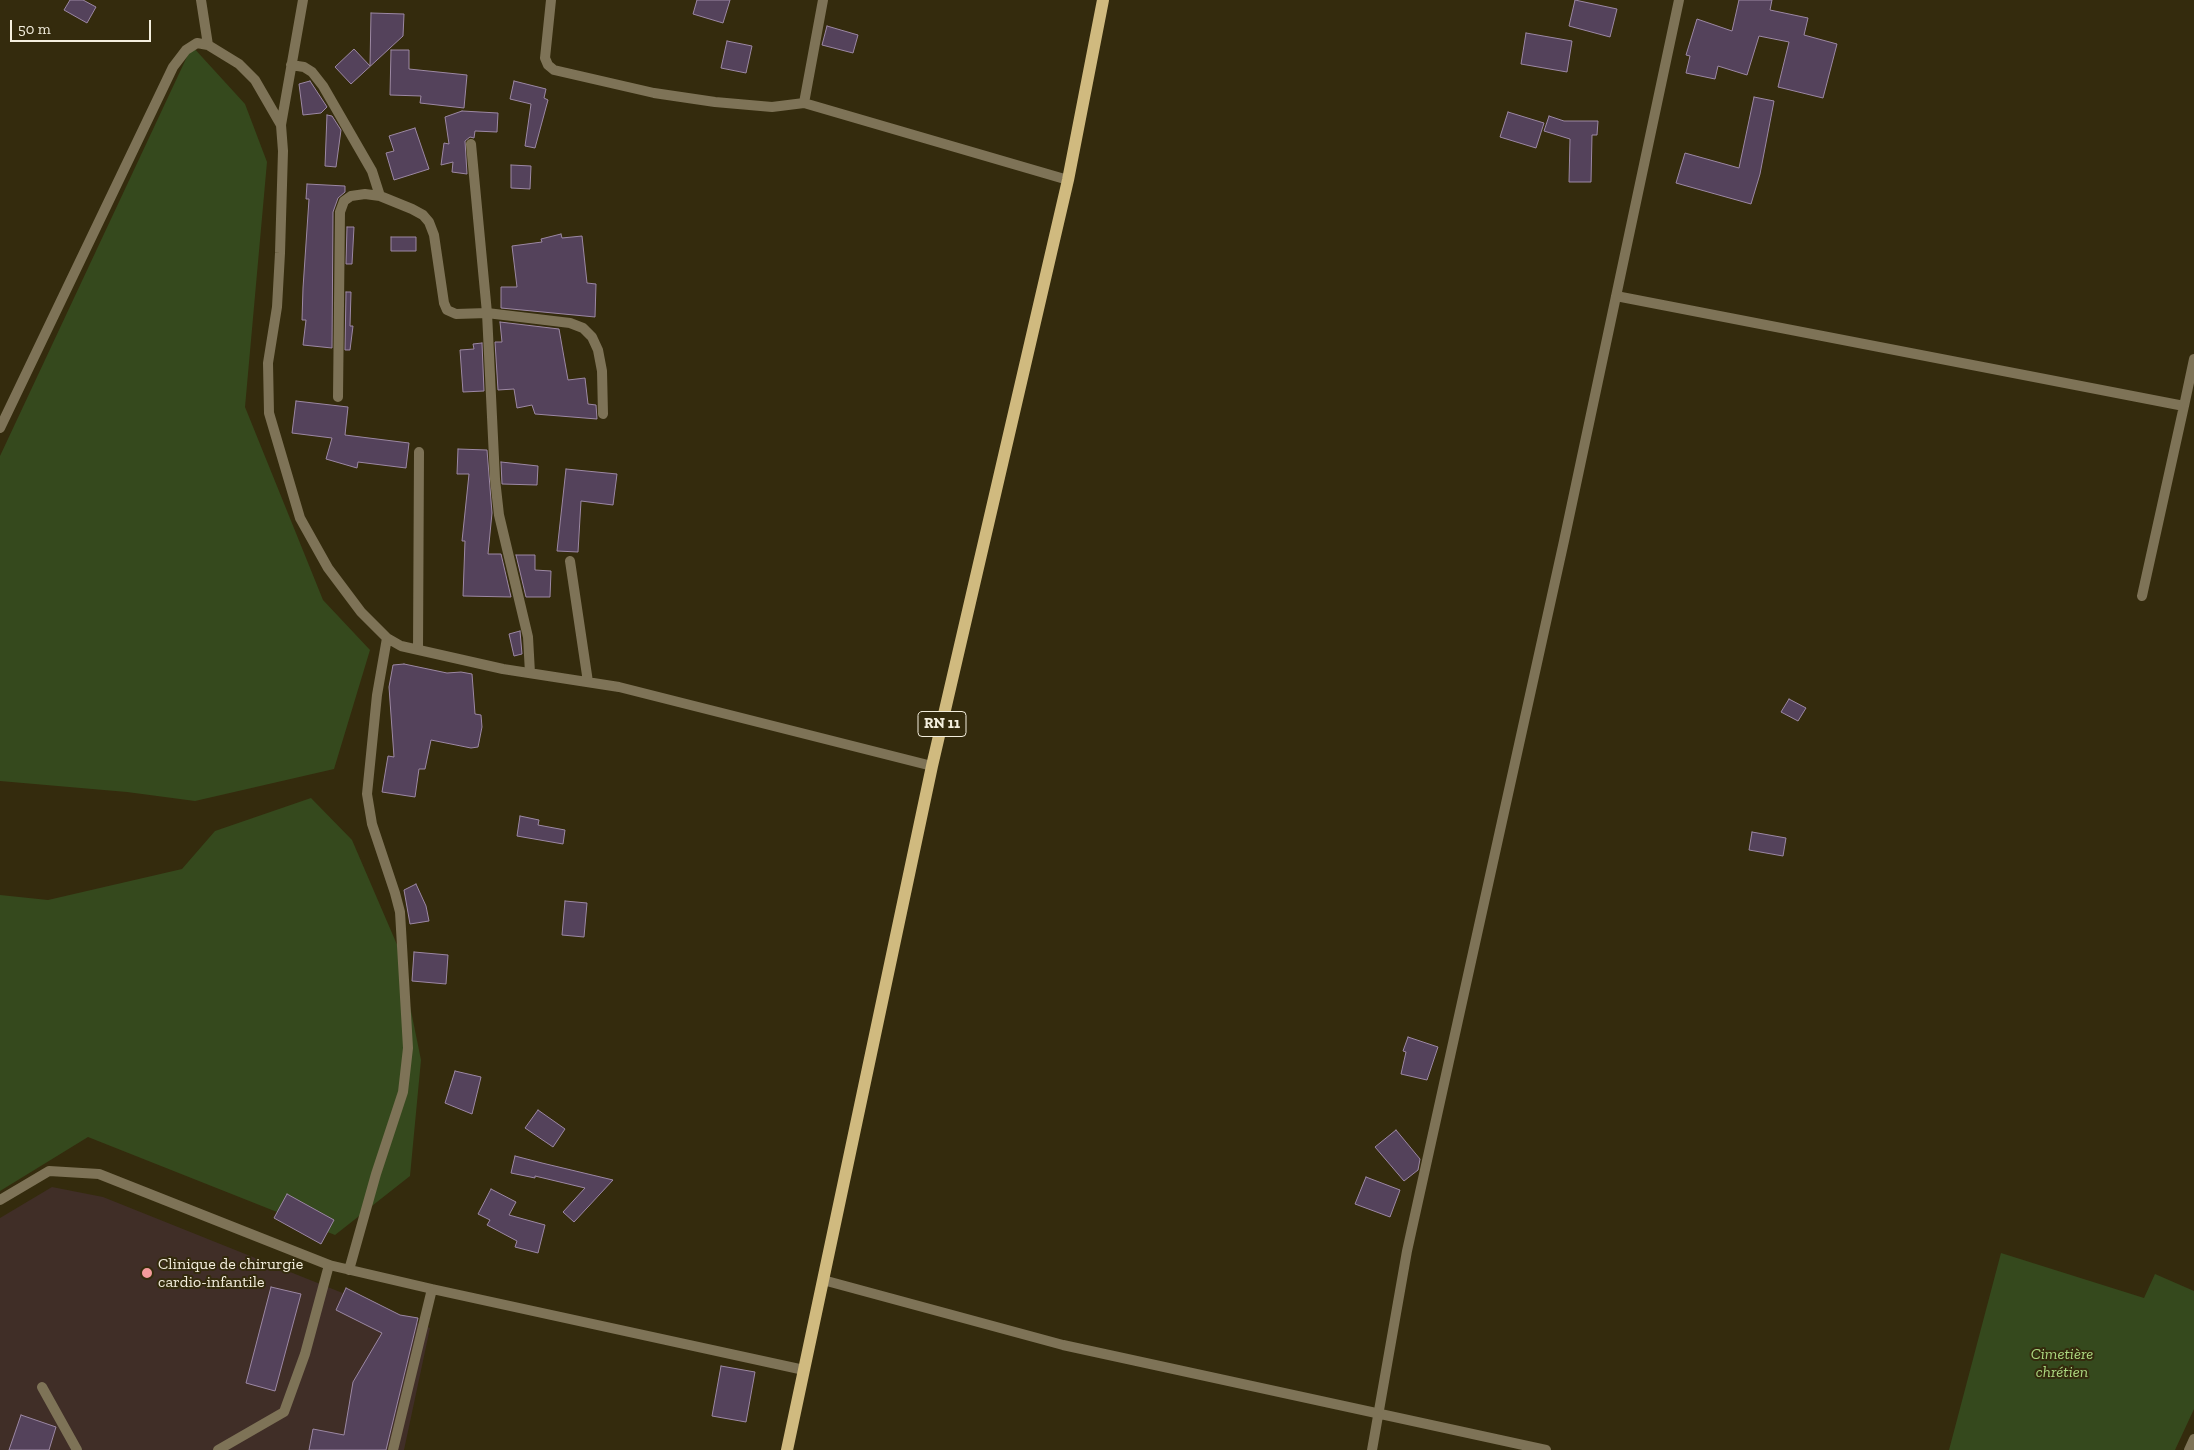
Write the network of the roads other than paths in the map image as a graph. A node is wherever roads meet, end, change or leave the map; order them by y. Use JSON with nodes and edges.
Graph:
{"nodes":[{"id":1,"x":201,"y":0,"type":"edge"},
{"id":2,"x":303,"y":0,"type":"edge"},
{"id":3,"x":551,"y":0,"type":"edge"},
{"id":4,"x":823,"y":0,"type":"edge"},
{"id":5,"x":1103,"y":0,"type":"edge"},
{"id":6,"x":1679,"y":0,"type":"edge"},
{"id":7,"x":208,"y":45,"type":"junction"},
{"id":8,"x":291,"y":65,"type":"junction"},
{"id":9,"x":804,"y":103,"type":"junction"},
{"id":10,"x":281,"y":125,"type":"junction"},
{"id":11,"x":471,"y":144,"type":"dead end"},
{"id":12,"x":1068,"y":180,"type":"junction"},
{"id":13,"x":380,"y":196,"type":"junction"},
{"id":14,"x":1616,"y":296,"type":"junction"},
{"id":15,"x":487,"y":313,"type":"junction"},
{"id":16,"x":2194,"y":359,"type":"edge"},
{"id":17,"x":338,"y":398,"type":"dead end"},
{"id":18,"x":2184,"y":406,"type":"junction"},
{"id":19,"x":604,"y":414,"type":"dead end"},
{"id":20,"x":0,"y":428,"type":"edge"},
{"id":21,"x":419,"y":452,"type":"dead end"},
{"id":22,"x":570,"y":562,"type":"dead end"},
{"id":23,"x":2142,"y":596,"type":"dead end"},
{"id":24,"x":387,"y":638,"type":"junction"},
{"id":25,"x":418,"y":650,"type":"junction"},
{"id":26,"x":530,"y":673,"type":"junction"},
{"id":27,"x":588,"y":682,"type":"junction"},
{"id":28,"x":932,"y":766,"type":"junction"},
{"id":29,"x":0,"y":1200,"type":"edge"},
{"id":30,"x":329,"y":1265,"type":"junction"},
{"id":31,"x":349,"y":1270,"type":"junction"},
{"id":32,"x":824,"y":1280,"type":"junction"},
{"id":33,"x":432,"y":1289,"type":"junction"},
{"id":34,"x":804,"y":1370,"type":"junction"},
{"id":35,"x":42,"y":1387,"type":"dead end"},
{"id":36,"x":1380,"y":1413,"type":"junction"},
{"id":37,"x":2194,"y":1439,"type":"edge"},
{"id":38,"x":77,"y":1450,"type":"edge"},
{"id":39,"x":218,"y":1450,"type":"edge"},
{"id":40,"x":393,"y":1450,"type":"edge"},
{"id":41,"x":787,"y":1450,"type":"edge"},
{"id":42,"x":1372,"y":1450,"type":"edge"},
{"id":43,"x":1546,"y":1450,"type":"edge"},
{"id":44,"x":2189,"y":1450,"type":"edge"}],
"edges":[{"from":1,"to":7,"type":"street"},
{"from":2,"to":8,"type":"street"},
{"from":3,"to":9,"type":"street"},
{"from":4,"to":9,"type":"street"},
{"from":5,"to":12,"type":"main road","number":"RN 11"},
{"from":6,"to":14,"type":"street"},
{"from":7,"to":10,"type":"street"},
{"from":7,"to":20,"type":"street"},
{"from":8,"to":10,"type":"street"},
{"from":8,"to":13,"type":"street"},
{"from":9,"to":12,"type":"street"},
{"from":10,"to":24,"type":"street"},
{"from":11,"to":15,"type":"street"},
{"from":12,"to":28,"type":"main road","number":"RN 11"},
{"from":13,"to":15,"type":"street"},
{"from":13,"to":17,"type":"street"},
{"from":14,"to":18,"type":"street"},
{"from":14,"to":36,"type":"street"},
{"from":15,"to":19,"type":"street"},
{"from":15,"to":26,"type":"street"},
{"from":16,"to":18,"type":"street"},
{"from":18,"to":23,"type":"street"},
{"from":21,"to":25,"type":"street"},
{"from":22,"to":27,"type":"street"},
{"from":24,"to":25,"type":"street"},
{"from":24,"to":31,"type":"street"},
{"from":25,"to":26,"type":"street"},
{"from":26,"to":27,"type":"street"},
{"from":27,"to":28,"type":"street"},
{"from":28,"to":32,"type":"main road","number":"RN 11"},
{"from":29,"to":30,"type":"street"},
{"from":30,"to":31,"type":"street"},
{"from":30,"to":39,"type":"street"},
{"from":31,"to":33,"type":"street"},
{"from":32,"to":34,"type":"main road","number":"RN 11"},
{"from":32,"to":36,"type":"street"},
{"from":33,"to":34,"type":"street"},
{"from":33,"to":40,"type":"street"},
{"from":34,"to":41,"type":"main road","number":"RN 11"},
{"from":35,"to":38,"type":"street"},
{"from":36,"to":42,"type":"street"},
{"from":36,"to":43,"type":"street"},
{"from":37,"to":44,"type":"street"}]}
